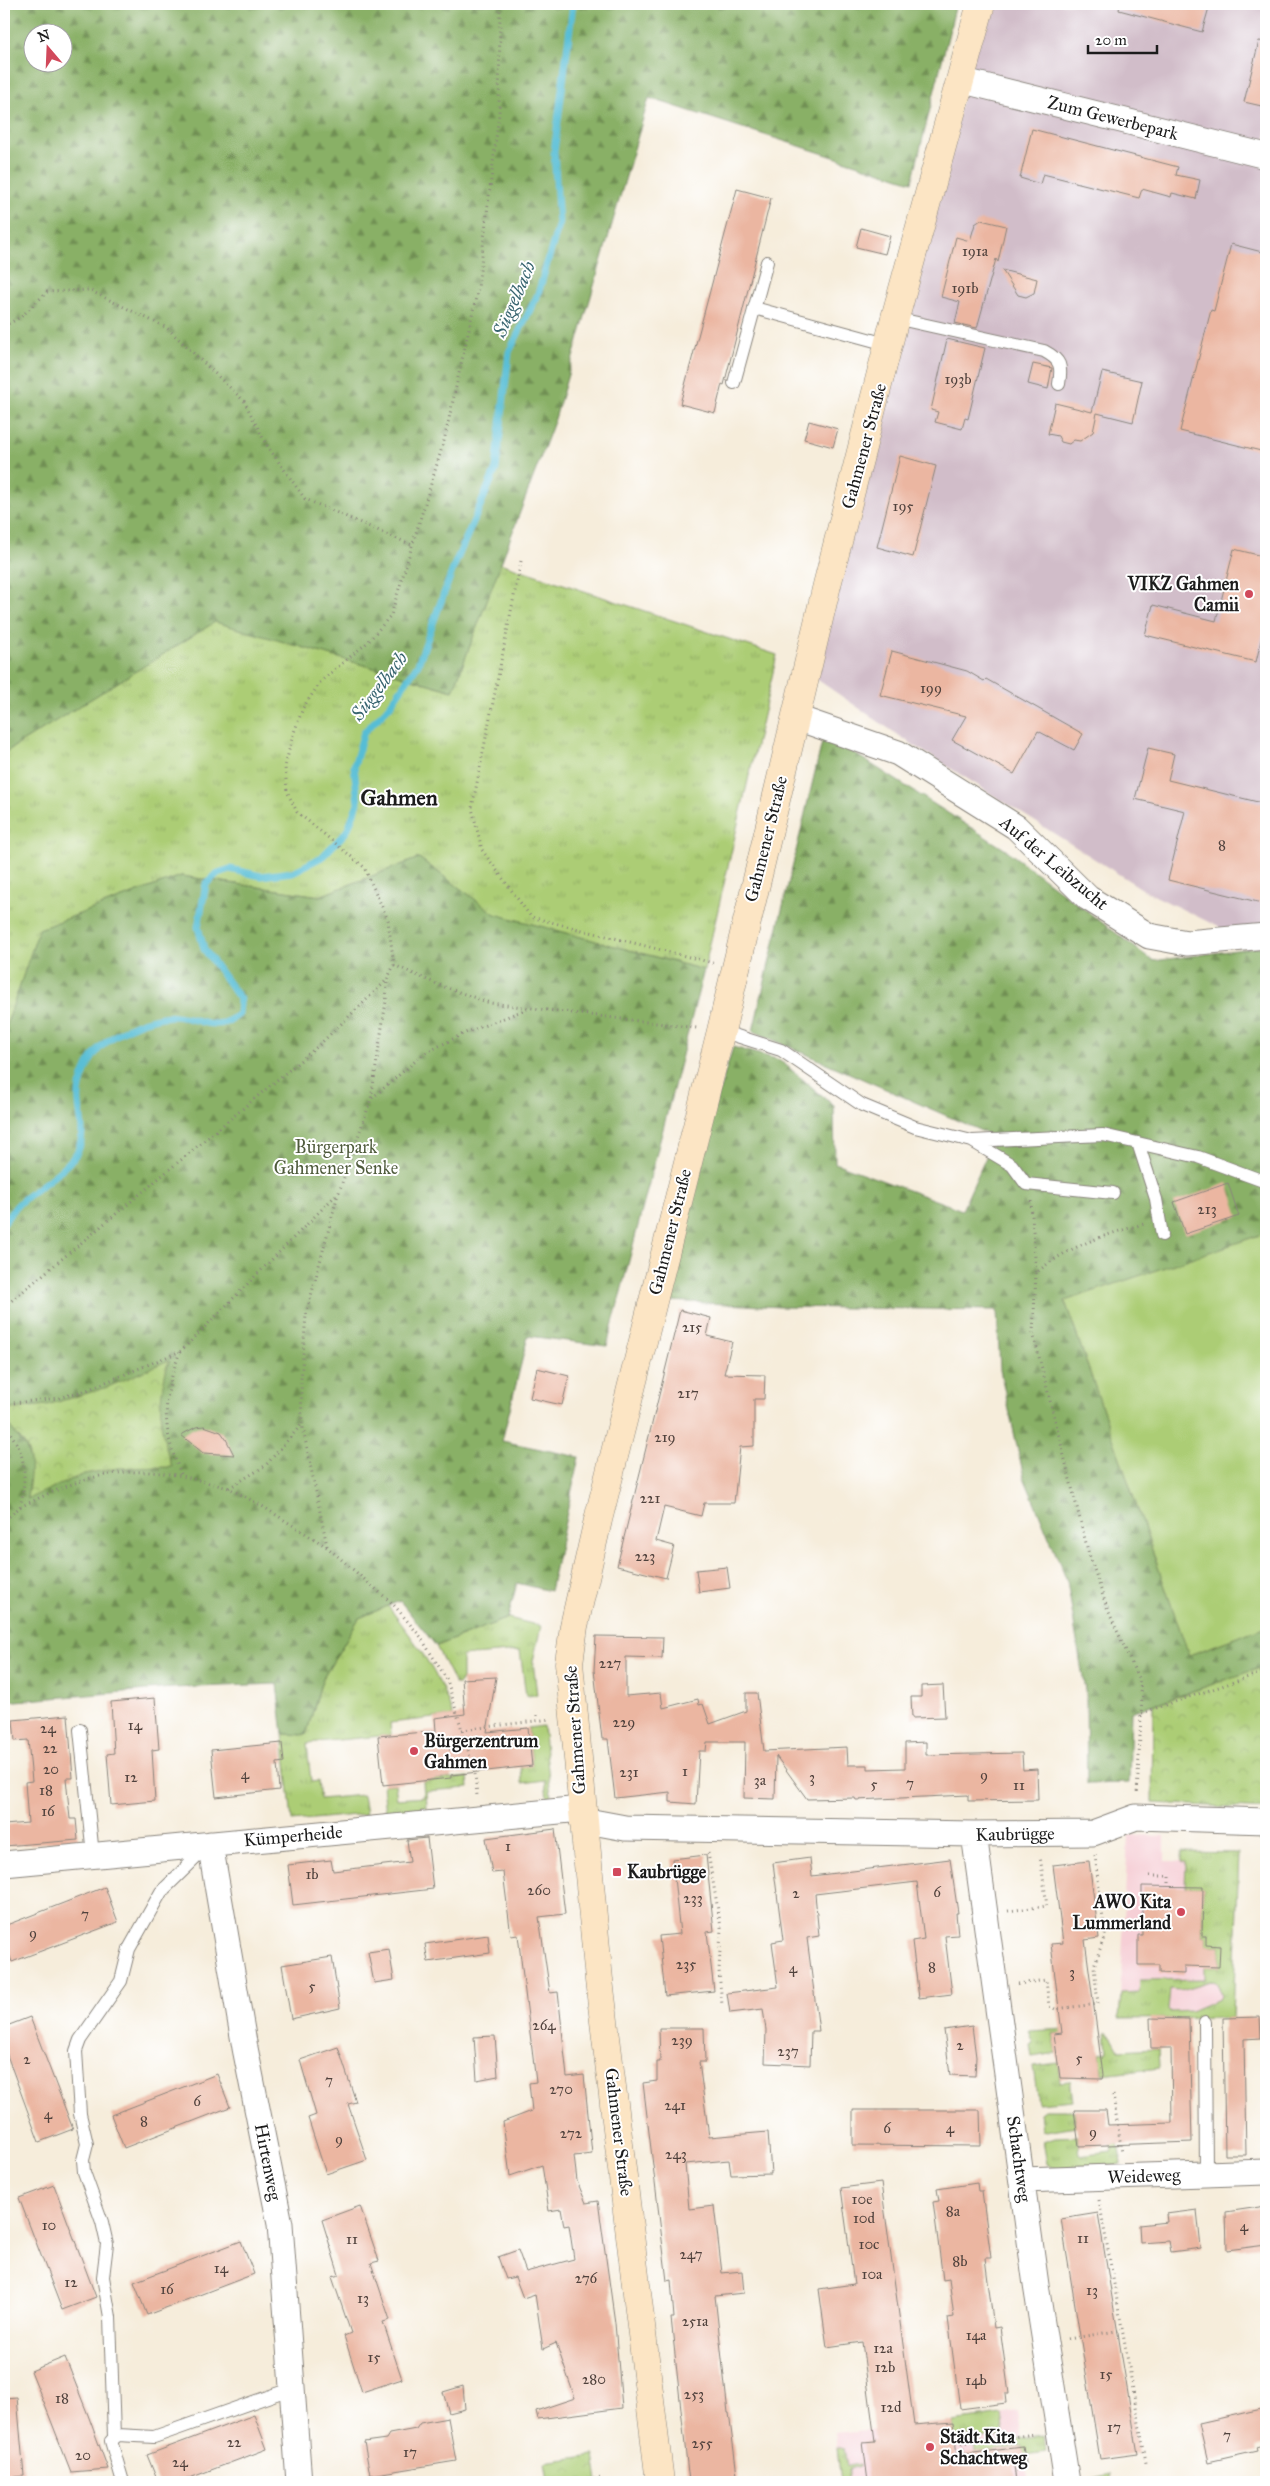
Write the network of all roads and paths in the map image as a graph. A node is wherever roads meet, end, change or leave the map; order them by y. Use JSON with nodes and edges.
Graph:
{"nodes":[{"id":1,"x":500,"y":4,"type":"edge"},
{"id":2,"x":981,"y":4,"type":"edge"},
{"id":3,"x":960,"y":80,"type":"junction"},
{"id":4,"x":1266,"y":156,"type":"edge"},
{"id":5,"x":767,"y":262,"type":"dead end"},
{"id":6,"x":754,"y":308,"type":"junction"},
{"id":7,"x":895,"y":318,"type":"junction"},
{"id":8,"x":4,"y":326,"type":"edge"},
{"id":9,"x":890,"y":346,"type":"junction"},
{"id":10,"x":734,"y":383,"type":"dead end"},
{"id":11,"x":1059,"y":384,"type":"dead end"},
{"id":12,"x":412,"y":545,"type":"junction"},
{"id":13,"x":521,"y":561,"type":"dead end"},
{"id":14,"x":797,"y":718,"type":"junction"},
{"id":15,"x":1266,"y":936,"type":"edge"},
{"id":16,"x":394,"y":964,"type":"junction"},
{"id":17,"x":735,"y":969,"type":"junction"},
{"id":18,"x":387,"y":980,"type":"junction"},
{"id":19,"x":528,"y":1009,"type":"junction"},
{"id":20,"x":721,"y":1031,"type":"junction"},
{"id":21,"x":371,"y":1099,"type":"junction"},
{"id":22,"x":972,"y":1141,"type":"junction"},
{"id":23,"x":1138,"y":1143,"type":"junction"},
{"id":24,"x":1266,"y":1182,"type":"edge"},
{"id":25,"x":1030,"y":1186,"type":"junction"},
{"id":26,"x":338,"y":1192,"type":"junction"},
{"id":27,"x":1113,"y":1193,"type":"dead end"},
{"id":28,"x":1160,"y":1220,"type":"junction"},
{"id":29,"x":1162,"y":1235,"type":"dead end"},
{"id":30,"x":1036,"y":1273,"type":"junction"},
{"id":31,"x":4,"y":1307,"type":"edge"},
{"id":32,"x":180,"y":1351,"type":"junction"},
{"id":33,"x":4,"y":1404,"type":"edge"},
{"id":34,"x":302,"y":1424,"type":"junction"},
{"id":35,"x":4,"y":1426,"type":"edge"},
{"id":36,"x":182,"y":1476,"type":"junction"},
{"id":37,"x":229,"y":1488,"type":"junction"},
{"id":38,"x":20,"y":1507,"type":"junction"},
{"id":39,"x":4,"y":1521,"type":"edge"},
{"id":40,"x":327,"y":1547,"type":"junction"},
{"id":41,"x":1266,"y":1671,"type":"edge"},
{"id":42,"x":1142,"y":1713,"type":"junction"},
{"id":43,"x":537,"y":1715,"type":"dead end"},
{"id":44,"x":80,"y":1730,"type":"dead end"},
{"id":45,"x":462,"y":1730,"type":"junction"},
{"id":46,"x":480,"y":1746,"type":"dead end"},
{"id":47,"x":467,"y":1748,"type":"junction"},
{"id":48,"x":449,"y":1749,"type":"dead end"},
{"id":49,"x":582,"y":1814,"type":"junction"},
{"id":50,"x":1136,"y":1817,"type":"junction"},
{"id":51,"x":480,"y":1818,"type":"junction"},
{"id":52,"x":1266,"y":1821,"type":"edge"},
{"id":53,"x":706,"y":1829,"type":"junction"},
{"id":54,"x":1093,"y":1833,"type":"junction"},
{"id":55,"x":974,"y":1834,"type":"junction"},
{"id":56,"x":1038,"y":1834,"type":"junction"},
{"id":57,"x":210,"y":1844,"type":"junction"},
{"id":58,"x":93,"y":1855,"type":"junction"},
{"id":59,"x":4,"y":1864,"type":"edge"},
{"id":60,"x":1150,"y":1876,"type":"dead end"},
{"id":61,"x":1169,"y":1887,"type":"dead end"},
{"id":62,"x":985,"y":1914,"type":"junction"},
{"id":63,"x":995,"y":1987,"type":"junction"},
{"id":64,"x":722,"y":2005,"type":"dead end"},
{"id":65,"x":1205,"y":2022,"type":"dead end"},
{"id":66,"x":1113,"y":2095,"type":"dead end"},
{"id":67,"x":1266,"y":2172,"type":"edge"},
{"id":68,"x":1206,"y":2174,"type":"junction"},
{"id":69,"x":1126,"y":2176,"type":"junction"},
{"id":70,"x":1095,"y":2178,"type":"junction"},
{"id":71,"x":1022,"y":2180,"type":"junction"},
{"id":72,"x":1122,"y":2330,"type":"junction"},
{"id":73,"x":1045,"y":2343,"type":"junction"},
{"id":74,"x":293,"y":2388,"type":"junction"},
{"id":75,"x":1059,"y":2430,"type":"junction"},
{"id":76,"x":114,"y":2437,"type":"junction"},
{"id":77,"x":964,"y":2454,"type":"dead end"},
{"id":78,"x":1146,"y":2462,"type":"dead end"},
{"id":79,"x":603,"y":2478,"type":"dead end"},
{"id":80,"x":123,"y":2482,"type":"edge"},
{"id":81,"x":299,"y":2482,"type":"edge"},
{"id":82,"x":586,"y":2482,"type":"edge"},
{"id":83,"x":660,"y":2482,"type":"edge"},
{"id":84,"x":1067,"y":2482,"type":"edge"}],
"edges":[{"from":1,"to":12,"type":"path"},
{"from":2,"to":3,"type":"main road","name":"Gahmener Straße"},
{"from":3,"to":4,"type":"street","name":"Zum Gewerbepark"},
{"from":3,"to":7,"type":"main road","name":"Gahmener Straße"},
{"from":5,"to":6,"type":"lane"},
{"from":6,"to":9,"type":"lane"},
{"from":6,"to":10,"type":"lane"},
{"from":7,"to":9,"type":"main road","name":"Gahmener Straße"},
{"from":7,"to":11,"type":"lane"},
{"from":8,"to":12,"type":"path"},
{"from":9,"to":14,"type":"main road","name":"Gahmener Straße"},
{"from":12,"to":16,"type":"path"},
{"from":13,"to":17,"type":"path"},
{"from":14,"to":15,"type":"street","name":"Auf der Leibzucht"},
{"from":14,"to":17,"type":"main road","name":"Gahmener Straße"},
{"from":16,"to":18,"type":"path"},
{"from":16,"to":19,"type":"path"},
{"from":17,"to":20,"type":"main road","name":"Gahmener Straße"},
{"from":18,"to":21,"type":"path"},
{"from":18,"to":31,"type":"path"},
{"from":19,"to":20,"type":"path"},
{"from":19,"to":21,"type":"path"},
{"from":20,"to":22,"type":"lane"},
{"from":20,"to":49,"type":"main road","name":"Gahmener Straße"},
{"from":21,"to":26,"type":"path"},
{"from":22,"to":23,"type":"lane"},
{"from":22,"to":25,"type":"lane"},
{"from":23,"to":24,"type":"lane"},
{"from":23,"to":28,"type":"lane"},
{"from":25,"to":27,"type":"lane"},
{"from":25,"to":30,"type":"path"},
{"from":26,"to":32,"type":"path"},
{"from":26,"to":34,"type":"path"},
{"from":28,"to":29,"type":"lane"},
{"from":28,"to":30,"type":"path"},
{"from":30,"to":42,"type":"path"},
{"from":32,"to":33,"type":"path"},
{"from":32,"to":36,"type":"path"},
{"from":34,"to":37,"type":"path"},
{"from":34,"to":40,"type":"path"},
{"from":35,"to":38,"type":"path"},
{"from":36,"to":37,"type":"path"},
{"from":36,"to":38,"type":"path"},
{"from":37,"to":40,"type":"path"},
{"from":38,"to":39,"type":"path"},
{"from":40,"to":45,"type":"path"},
{"from":41,"to":42,"type":"path"},
{"from":42,"to":50,"type":"path"},
{"from":43,"to":45,"type":"path"},
{"from":44,"to":58,"type":"lane"},
{"from":45,"to":47,"type":"path"},
{"from":46,"to":47,"type":"path"},
{"from":47,"to":48,"type":"path"},
{"from":47,"to":51,"type":"path"},
{"from":49,"to":51,"type":"street","name":"Kümperheide"},
{"from":49,"to":53,"type":"street","name":"Kaubrügge"},
{"from":49,"to":83,"type":"main road","name":"Gahmener Straße"},
{"from":50,"to":52,"type":"street","name":"Kaubrügge"},
{"from":50,"to":54,"type":"street","name":"Kaubrügge"},
{"from":51,"to":57,"type":"street","name":"Kümperheide"},
{"from":53,"to":55,"type":"street","name":"Kaubrügge"},
{"from":53,"to":64,"type":"path"},
{"from":54,"to":56,"type":"street","name":"Kaubrügge"},
{"from":54,"to":63,"type":"path"},
{"from":55,"to":56,"type":"street","name":"Kaubrügge"},
{"from":55,"to":62,"type":"street","name":"Schachtweg"},
{"from":56,"to":62,"type":"path"},
{"from":57,"to":58,"type":"street","name":"Kümperheide"},
{"from":57,"to":74,"type":"street","name":"Hirtenweg"},
{"from":57,"to":76,"type":"lane"},
{"from":58,"to":59,"type":"street","name":"Kümperheide"},
{"from":60,"to":61,"type":"path"},
{"from":62,"to":63,"type":"street","name":"Schachtweg"},
{"from":63,"to":71,"type":"street","name":"Schachtweg"},
{"from":65,"to":68,"type":"lane"},
{"from":66,"to":69,"type":"path"},
{"from":67,"to":68,"type":"street","name":"Weideweg"},
{"from":68,"to":69,"type":"street","name":"Weideweg"},
{"from":69,"to":70,"type":"street","name":"Weideweg"},
{"from":70,"to":71,"type":"street","name":"Weideweg"},
{"from":70,"to":72,"type":"path"},
{"from":71,"to":73,"type":"street","name":"Schachtweg"},
{"from":72,"to":73,"type":"path"},
{"from":72,"to":78,"type":"path"},
{"from":73,"to":75,"type":"street","name":"Schachtweg"},
{"from":74,"to":76,"type":"lane"},
{"from":74,"to":81,"type":"street","name":"Hirtenweg"},
{"from":75,"to":77,"type":"path"},
{"from":75,"to":84,"type":"street","name":"Schachtweg"},
{"from":76,"to":80,"type":"lane"},
{"from":79,"to":82,"type":"path"}]}
